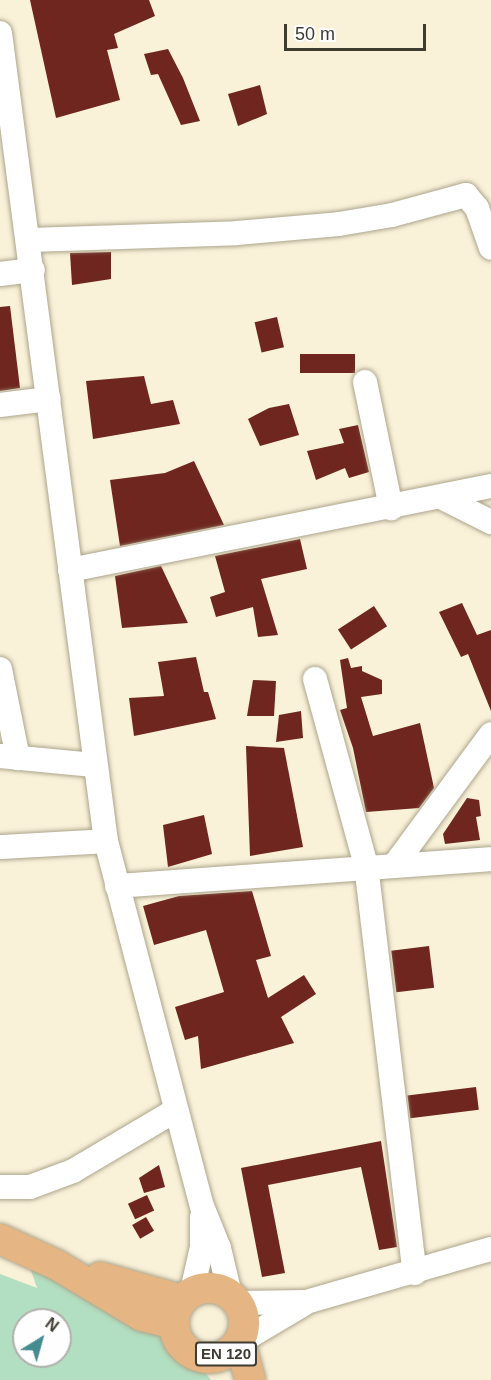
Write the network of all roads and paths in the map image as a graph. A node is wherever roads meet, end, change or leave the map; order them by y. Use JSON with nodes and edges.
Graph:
{"nodes":[{"id":1,"x":0,"y":33,"type":"edge"},
{"id":2,"x":30,"y":240,"type":"junction"},
{"id":3,"x":491,"y":248,"type":"edge"},
{"id":4,"x":33,"y":270,"type":"junction"},
{"id":5,"x":0,"y":274,"type":"edge"},
{"id":6,"x":365,"y":382,"type":"dead end"},
{"id":7,"x":49,"y":399,"type":"junction"},
{"id":8,"x":0,"y":405,"type":"edge"},
{"id":9,"x":491,"y":486,"type":"edge"},
{"id":10,"x":443,"y":498,"type":"junction"},
{"id":11,"x":391,"y":508,"type":"junction"},
{"id":12,"x":491,"y":522,"type":"edge"},
{"id":13,"x":70,"y":570,"type":"junction"},
{"id":14,"x":0,"y":669,"type":"edge"},
{"id":15,"x":315,"y":679,"type":"dead end"},
{"id":16,"x":491,"y":734,"type":"edge"},
{"id":17,"x":9,"y":757,"type":"edge"},
{"id":18,"x":94,"y":765,"type":"junction"},
{"id":19,"x":106,"y":841,"type":"junction"},
{"id":20,"x":0,"y":847,"type":"edge"},
{"id":21,"x":491,"y":859,"type":"edge"},
{"id":22,"x":396,"y":863,"type":"junction"},
{"id":23,"x":366,"y":865,"type":"junction"},
{"id":24,"x":117,"y":886,"type":"junction"},
{"id":25,"x":176,"y":1110,"type":"junction"},
{"id":26,"x":0,"y":1187,"type":"edge"},
{"id":27,"x":202,"y":1206,"type":"junction"},
{"id":28,"x":0,"y":1239,"type":"edge"},
{"id":29,"x":491,"y":1249,"type":"edge"},
{"id":30,"x":462,"y":1260,"type":"junction"},
{"id":31,"x":491,"y":1262,"type":"edge"},
{"id":32,"x":415,"y":1273,"type":"junction"},
{"id":33,"x":234,"y":1298,"type":"junction"},
{"id":34,"x":306,"y":1302,"type":"junction"},
{"id":35,"x":183,"y":1305,"type":"junction"},
{"id":36,"x":240,"y":1342,"type":"junction"},
{"id":37,"x":195,"y":1355,"type":"junction"},
{"id":38,"x":211,"y":1380,"type":"edge"},
{"id":39,"x":250,"y":1380,"type":"edge"}],
"edges":[{"from":1,"to":2,"type":"street"},
{"from":2,"to":3,"type":"street"},
{"from":2,"to":4,"type":"street"},
{"from":4,"to":5,"type":"street"},
{"from":4,"to":7,"type":"street"},
{"from":6,"to":11,"type":"street"},
{"from":7,"to":8,"type":"street"},
{"from":7,"to":13,"type":"street"},
{"from":9,"to":10,"type":"street"},
{"from":10,"to":11,"type":"street"},
{"from":10,"to":12,"type":"street"},
{"from":11,"to":13,"type":"street"},
{"from":13,"to":18,"type":"street"},
{"from":14,"to":17,"type":"street"},
{"from":15,"to":23,"type":"street"},
{"from":16,"to":22,"type":"street"},
{"from":17,"to":18,"type":"street"},
{"from":18,"to":19,"type":"street"},
{"from":19,"to":20,"type":"street"},
{"from":19,"to":24,"type":"street"},
{"from":21,"to":22,"type":"street"},
{"from":22,"to":23,"type":"street"},
{"from":23,"to":24,"type":"street"},
{"from":23,"to":32,"type":"street"},
{"from":24,"to":25,"type":"street"},
{"from":25,"to":26,"type":"street"},
{"from":25,"to":27,"type":"street"},
{"from":27,"to":33,"type":"street"},
{"from":27,"to":35,"type":"street"},
{"from":28,"to":35,"type":"main road"},
{"from":29,"to":30,"type":"street"},
{"from":30,"to":31,"type":"street"},
{"from":30,"to":32,"type":"street"},
{"from":32,"to":34,"type":"street"},
{"from":33,"to":34,"type":"street"},
{"from":33,"to":35,"type":"main road"},
{"from":33,"to":36,"type":"main road","number":"EN 120"},
{"from":34,"to":36,"type":"street"},
{"from":35,"to":37,"type":"main road","number":"EN 120"},
{"from":36,"to":37,"type":"main road","number":"EN 120"},
{"from":36,"to":39,"type":"main road","number":"EN 120"},
{"from":37,"to":38,"type":"main road","number":"EN 120"}]}
